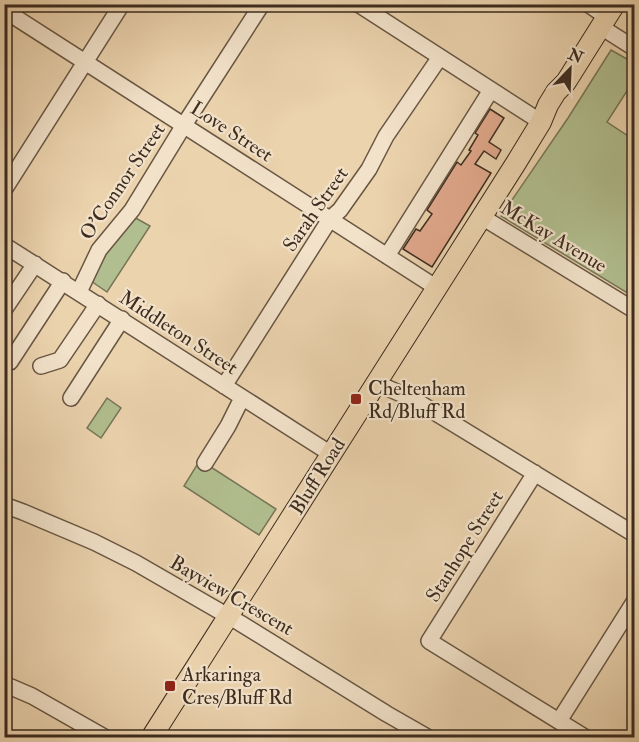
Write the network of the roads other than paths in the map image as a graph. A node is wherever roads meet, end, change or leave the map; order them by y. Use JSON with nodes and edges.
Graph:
{"nodes":[{"id":1,"x":122,"y":4,"type":"edge"},
{"id":2,"x":262,"y":4,"type":"edge"},
{"id":3,"x":358,"y":4,"type":"edge"},
{"id":4,"x":588,"y":4,"type":"edge"},
{"id":5,"x":4,"y":10,"type":"edge"},
{"id":6,"x":608,"y":16,"type":"edge"},
{"id":7,"x":634,"y":48,"type":"edge"},
{"id":8,"x":440,"y":57,"type":"junction"},
{"id":9,"x":86,"y":63,"type":"junction"},
{"id":10,"x":491,"y":90,"type":"junction"},
{"id":11,"x":541,"y":122,"type":"junction"},
{"id":12,"x":184,"y":125,"type":"junction"},
{"id":13,"x":4,"y":190,"type":"edge"},
{"id":14,"x":482,"y":217,"type":"junction"},
{"id":15,"x":330,"y":219,"type":"junction"},
{"id":16,"x":4,"y":245,"type":"edge"},
{"id":17,"x":387,"y":255,"type":"junction"},
{"id":18,"x":35,"y":264,"type":"junction"},
{"id":19,"x":63,"y":281,"type":"junction"},
{"id":20,"x":436,"y":288,"type":"junction"},
{"id":21,"x":79,"y":292,"type":"junction"},
{"id":22,"x":98,"y":304,"type":"junction"},
{"id":23,"x":4,"y":310,"type":"edge"},
{"id":24,"x":634,"y":310,"type":"edge"},
{"id":25,"x":122,"y":319,"type":"junction"},
{"id":26,"x":10,"y":362,"type":"dead end"},
{"id":27,"x":41,"y":366,"type":"dead end"},
{"id":28,"x":379,"y":378,"type":"junction"},
{"id":29,"x":224,"y":386,"type":"junction"},
{"id":30,"x":71,"y":398,"type":"dead end"},
{"id":31,"x":243,"y":398,"type":"junction"},
{"id":32,"x":331,"y":454,"type":"junction"},
{"id":33,"x":205,"y":463,"type":"dead end"},
{"id":34,"x":535,"y":473,"type":"junction"},
{"id":35,"x":4,"y":505,"type":"edge"},
{"id":36,"x":634,"y":534,"type":"edge"},
{"id":37,"x":634,"y":602,"type":"edge"},
{"id":38,"x":228,"y":616,"type":"junction"},
{"id":39,"x":4,"y":684,"type":"edge"},
{"id":40,"x":559,"y":721,"type":"junction"},
{"id":41,"x":106,"y":738,"type":"edge"},
{"id":42,"x":151,"y":738,"type":"edge"},
{"id":43,"x":429,"y":738,"type":"edge"},
{"id":44,"x":586,"y":738,"type":"edge"}],
"edges":[{"from":1,"to":9,"type":"street"},
{"from":2,"to":12,"type":"street","name":"O'Connor Street"},
{"from":3,"to":8,"type":"street"},
{"from":4,"to":6,"type":"street"},
{"from":5,"to":9,"type":"street","name":"Love Street"},
{"from":6,"to":7,"type":"street"},
{"from":6,"to":11,"type":"main road","name":"Bluff Road"},
{"from":8,"to":10,"type":"street"},
{"from":8,"to":15,"type":"street","name":"Sarah Street"},
{"from":9,"to":12,"type":"street","name":"Love Street"},
{"from":9,"to":13,"type":"street"},
{"from":10,"to":11,"type":"street"},
{"from":10,"to":17,"type":"street"},
{"from":11,"to":14,"type":"main road","name":"Bluff Road"},
{"from":12,"to":15,"type":"street","name":"Love Street"},
{"from":12,"to":21,"type":"street","name":"O'Connor Street"},
{"from":14,"to":20,"type":"main road","name":"Bluff Road"},
{"from":14,"to":24,"type":"street","name":"McKay Avenue"},
{"from":15,"to":17,"type":"street","name":"Love Street"},
{"from":15,"to":29,"type":"street","name":"Sarah Street"},
{"from":16,"to":18,"type":"street","name":"Middleton Street"},
{"from":17,"to":20,"type":"street","name":"Love Street"},
{"from":18,"to":19,"type":"street","name":"Middleton Street"},
{"from":18,"to":23,"type":"street"},
{"from":19,"to":21,"type":"street","name":"Middleton Street"},
{"from":19,"to":26,"type":"street"},
{"from":20,"to":28,"type":"main road","name":"Bluff Road"},
{"from":21,"to":22,"type":"street","name":"Middleton Street"},
{"from":22,"to":25,"type":"street","name":"Middleton Street"},
{"from":22,"to":27,"type":"street"},
{"from":25,"to":29,"type":"street","name":"Middleton Street"},
{"from":25,"to":30,"type":"street"},
{"from":28,"to":32,"type":"main road","name":"Bluff Road"},
{"from":28,"to":34,"type":"street"},
{"from":29,"to":31,"type":"street","name":"Middleton Street"},
{"from":31,"to":32,"type":"street","name":"Middleton Street"},
{"from":31,"to":33,"type":"street"},
{"from":32,"to":38,"type":"main road","name":"Bluff Road"},
{"from":34,"to":36,"type":"street"},
{"from":34,"to":40,"type":"street","name":"Stanhope Street"},
{"from":35,"to":38,"type":"street","name":"Bayview Crescent"},
{"from":37,"to":40,"type":"street"},
{"from":38,"to":42,"type":"main road","name":"Bluff Road"},
{"from":38,"to":43,"type":"street","name":"Bayview Crescent"},
{"from":39,"to":41,"type":"street"},
{"from":40,"to":44,"type":"street"}]}
